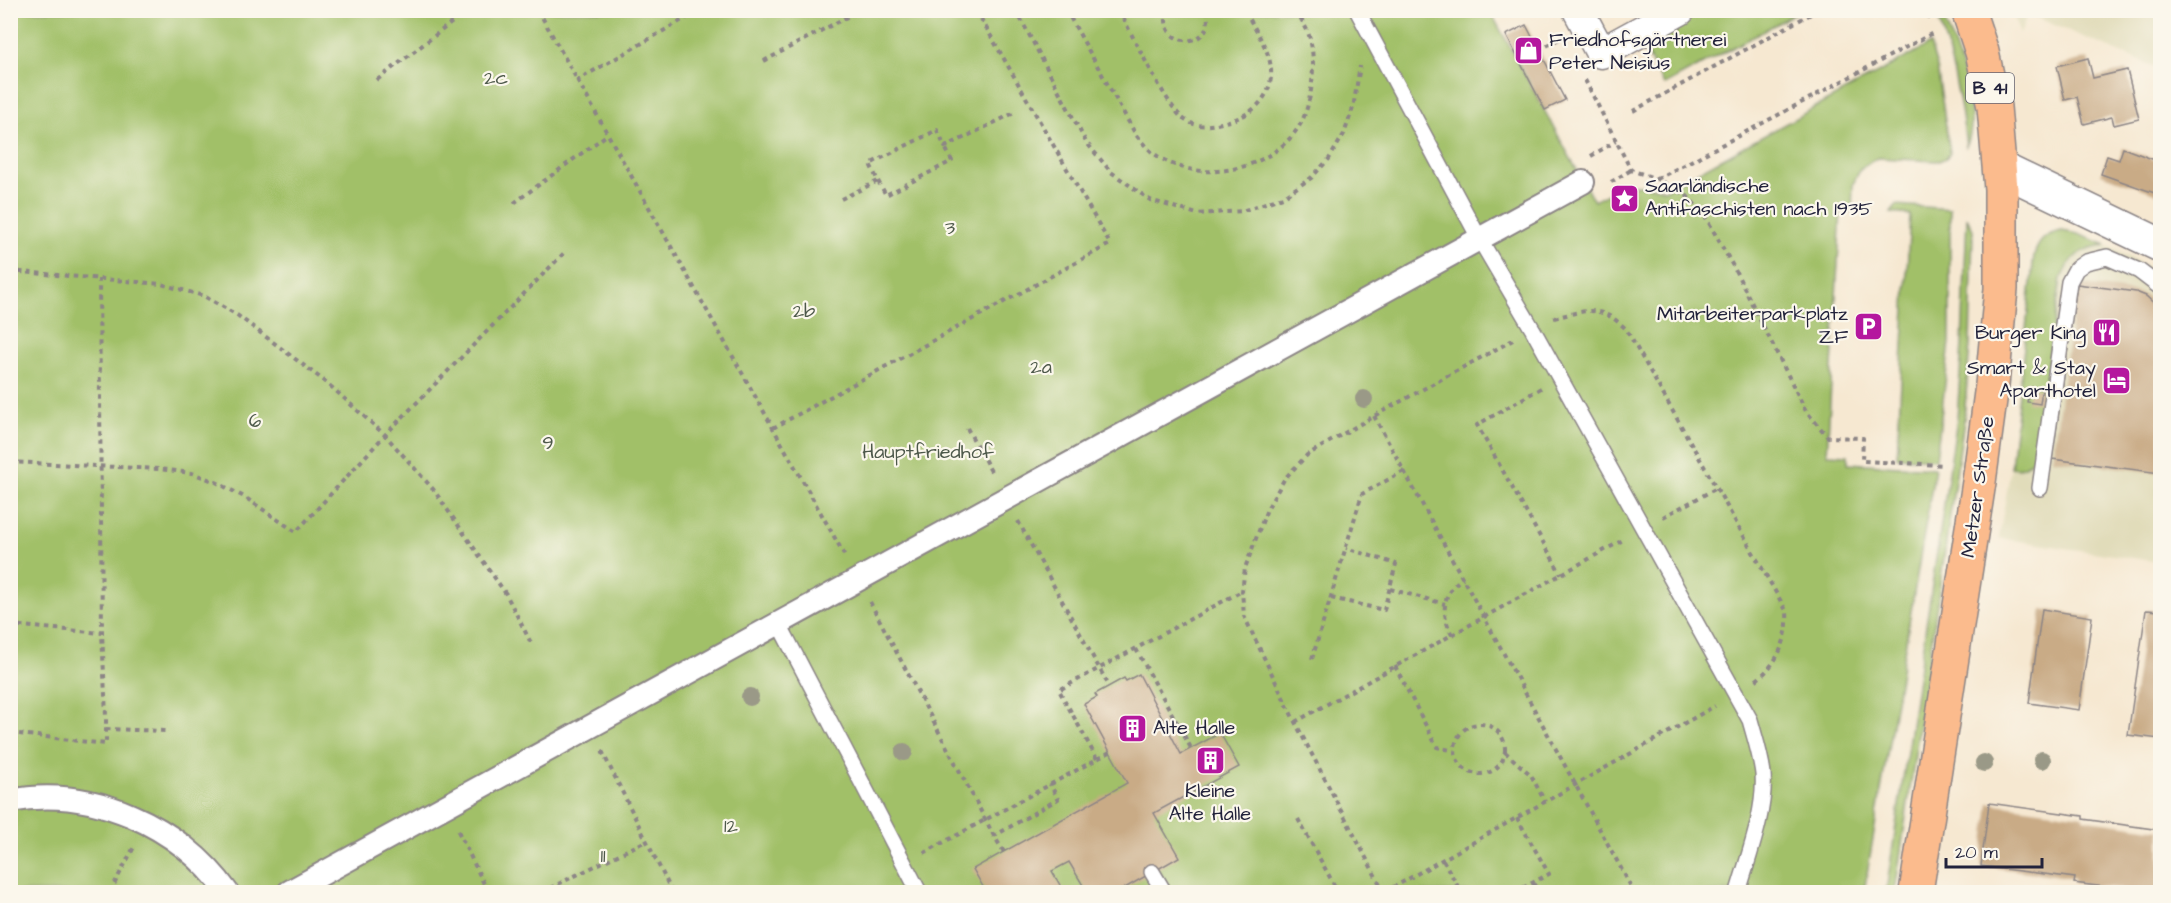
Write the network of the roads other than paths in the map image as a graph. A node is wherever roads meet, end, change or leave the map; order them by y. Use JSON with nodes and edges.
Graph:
{"nodes":[{"id":1,"x":1578,"y":10,"type":"edge"},
{"id":2,"x":1680,"y":10,"type":"edge"},
{"id":3,"x":1968,"y":10,"type":"edge"},
{"id":4,"x":1360,"y":17,"type":"edge"},
{"id":5,"x":2000,"y":168,"type":"junction"},
{"id":6,"x":1583,"y":172,"type":"road end"},
{"id":7,"x":1479,"y":238,"type":"junction"},
{"id":8,"x":2160,"y":245,"type":"edge"},
{"id":9,"x":2160,"y":287,"type":"edge"},
{"id":10,"x":2040,"y":488,"type":"dead end"},
{"id":11,"x":779,"y":624,"type":"junction"},
{"id":12,"x":10,"y":801,"type":"edge"},
{"id":13,"x":1152,"y":872,"type":"dead end"},
{"id":14,"x":227,"y":892,"type":"edge"},
{"id":15,"x":289,"y":892,"type":"edge"},
{"id":16,"x":919,"y":892,"type":"edge"},
{"id":17,"x":1164,"y":892,"type":"edge"},
{"id":18,"x":1737,"y":892,"type":"edge"},
{"id":19,"x":1916,"y":892,"type":"edge"}],
"edges":[{"from":1,"to":2,"type":"street"},
{"from":3,"to":5,"type":"main road","name":"Metzer Straße","number":"B 41"},
{"from":4,"to":7,"type":"lane"},
{"from":5,"to":8,"type":"street"},
{"from":5,"to":19,"type":"main road","name":"Metzer Straße","number":"B 41"},
{"from":6,"to":7,"type":"street"},
{"from":7,"to":11,"type":"street"},
{"from":7,"to":18,"type":"lane"},
{"from":9,"to":10,"type":"lane"},
{"from":11,"to":15,"type":"street"},
{"from":11,"to":16,"type":"lane"},
{"from":12,"to":14,"type":"street"},
{"from":13,"to":17,"type":"lane"}]}
